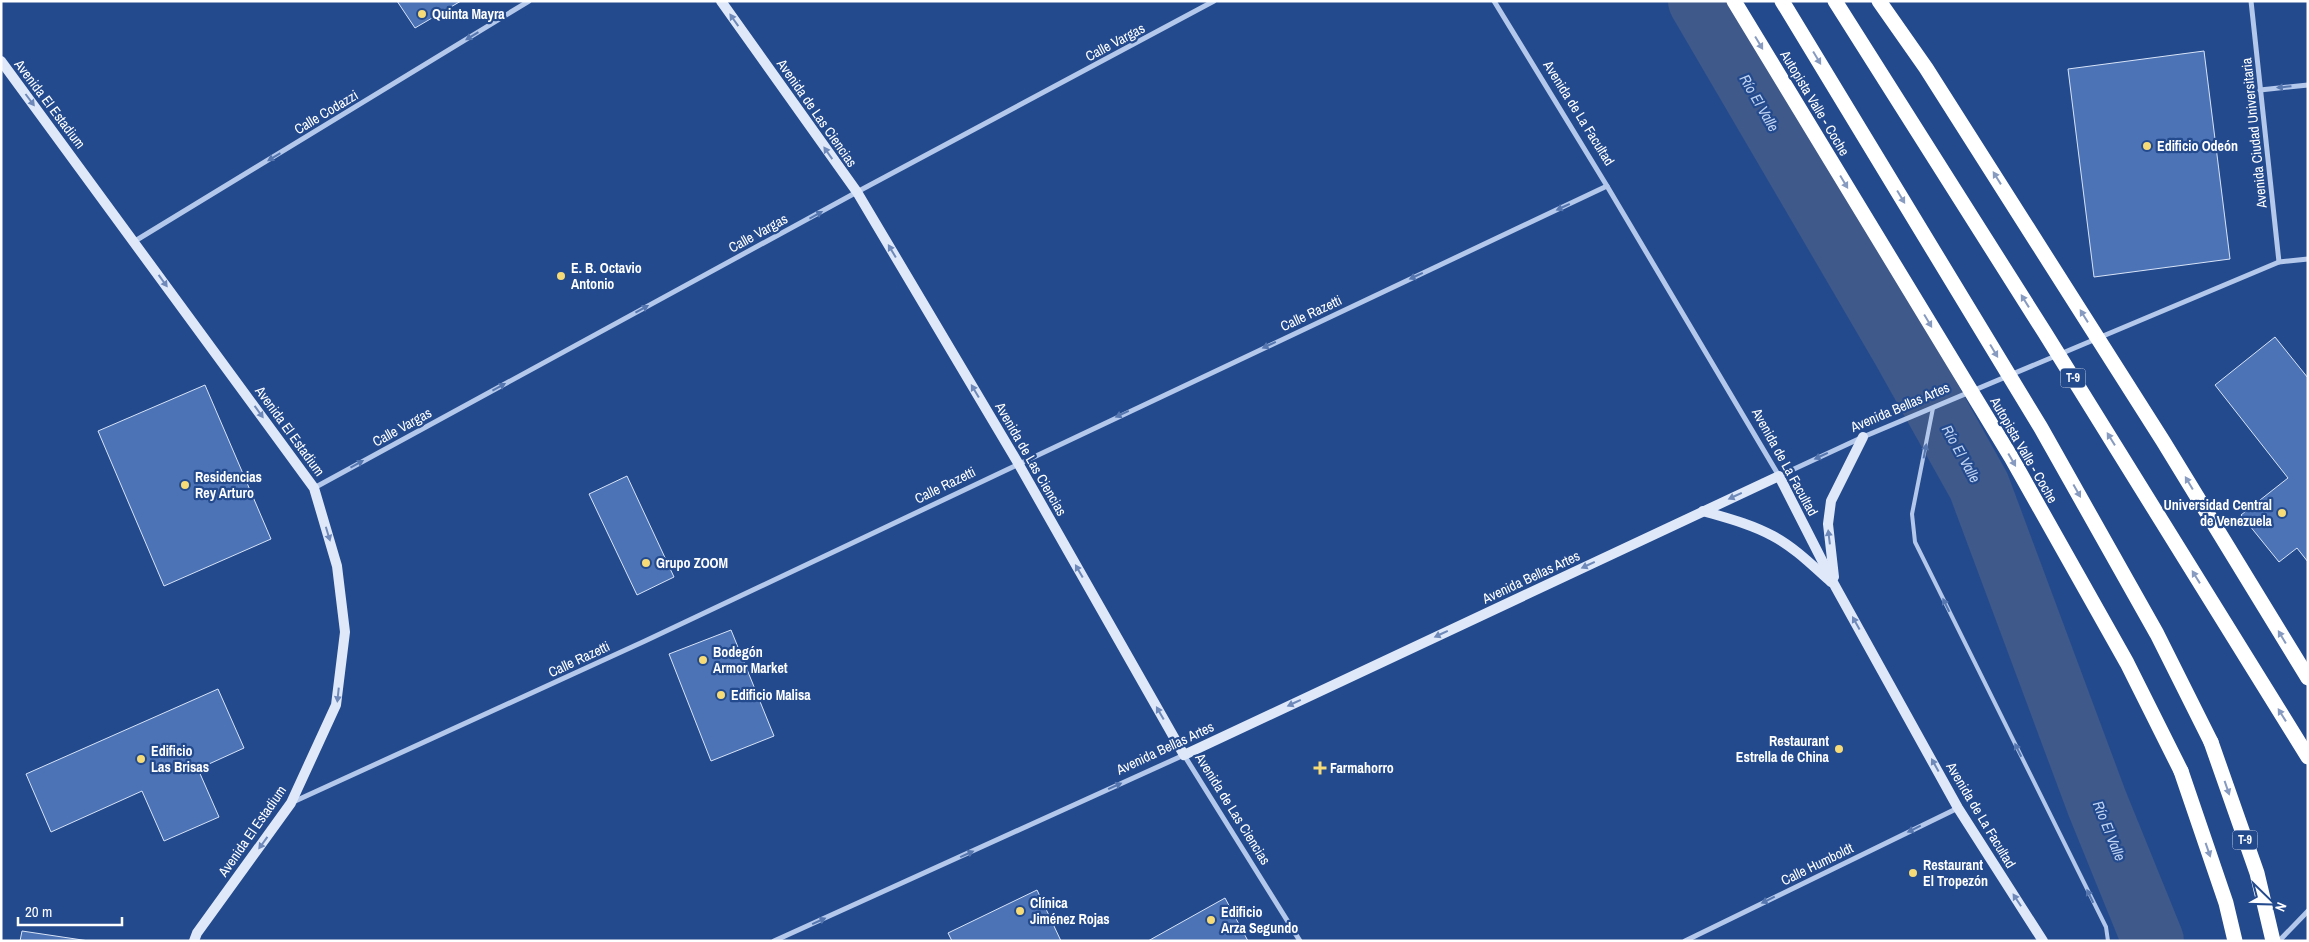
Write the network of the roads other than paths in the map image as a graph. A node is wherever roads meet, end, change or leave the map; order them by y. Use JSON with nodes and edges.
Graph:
{"nodes":[{"id":1,"x":529,"y":1,"type":"edge"},
{"id":2,"x":721,"y":1,"type":"edge"},
{"id":3,"x":1214,"y":1,"type":"edge"},
{"id":4,"x":1494,"y":1,"type":"edge"},
{"id":5,"x":1734,"y":1,"type":"edge"},
{"id":6,"x":1782,"y":1,"type":"edge"},
{"id":7,"x":1835,"y":1,"type":"edge"},
{"id":8,"x":1879,"y":1,"type":"edge"},
{"id":9,"x":2251,"y":1,"type":"edge"},
{"id":10,"x":1,"y":61,"type":"edge"},
{"id":11,"x":2308,"y":85,"type":"edge"},
{"id":12,"x":2260,"y":90,"type":"junction"},
{"id":13,"x":1608,"y":186,"type":"junction"},
{"id":14,"x":856,"y":192,"type":"junction"},
{"id":15,"x":135,"y":241,"type":"junction"},
{"id":16,"x":2308,"y":259,"type":"edge"},
{"id":17,"x":2279,"y":262,"type":"junction"},
{"id":18,"x":1933,"y":408,"type":"junction"},
{"id":19,"x":1863,"y":437,"type":"junction"},
{"id":20,"x":1018,"y":463,"type":"junction"},
{"id":21,"x":1779,"y":476,"type":"junction"},
{"id":22,"x":314,"y":488,"type":"junction"},
{"id":23,"x":1703,"y":511,"type":"junction"},
{"id":24,"x":1835,"y":586,"type":"junction"},
{"id":25,"x":2308,"y":678,"type":"edge"},
{"id":26,"x":1184,"y":755,"type":"junction"},
{"id":27,"x":2308,"y":757,"type":"edge"},
{"id":28,"x":291,"y":803,"type":"junction"},
{"id":29,"x":1958,"y":808,"type":"junction"},
{"id":30,"x":2308,"y":911,"type":"edge"},
{"id":31,"x":194,"y":941,"type":"edge"},
{"id":32,"x":774,"y":941,"type":"edge"},
{"id":33,"x":1300,"y":941,"type":"edge"},
{"id":34,"x":1685,"y":941,"type":"edge"},
{"id":35,"x":2043,"y":941,"type":"edge"},
{"id":36,"x":2108,"y":941,"type":"edge"},
{"id":37,"x":2235,"y":941,"type":"edge"},
{"id":38,"x":2273,"y":941,"type":"edge"},
{"id":39,"x":2279,"y":941,"type":"edge"}],
"edges":[{"from":1,"to":15,"type":"street","name":"Calle Codazzi","one_way":true},
{"from":14,"to":2,"type":"street","name":"Avenida de Las Ciencias","one_way":true},
{"from":3,"to":14,"type":"street","name":"Calle Vargas"},
{"from":4,"to":13,"type":"street","name":"Avenida de La Facultad"},
{"from":5,"to":37,"type":"highway","name":"Autopista Valle - Coche","one_way":true,"bridge":true},
{"from":6,"to":38,"type":"highway","name":"Autopista Valle - Coche","number":"T-9","one_way":true,"bridge":true},
{"from":27,"to":7,"type":"highway","number":"T-9","one_way":true,"bridge":true},
{"from":25,"to":8,"type":"highway","one_way":true,"bridge":true},
{"from":9,"to":12,"type":"street","name":"Avenida Ciudad Universitaria"},
{"from":10,"to":15,"type":"street","name":"Avenida El Estadium","one_way":true},
{"from":11,"to":12,"type":"street","one_way":true},
{"from":12,"to":17,"type":"street","name":"Avenida Ciudad Universitaria"},
{"from":13,"to":20,"type":"street","name":"Calle Razetti","one_way":true},
{"from":13,"to":21,"type":"street","name":"Avenida de La Facultad"},
{"from":20,"to":14,"type":"street","name":"Avenida de Las Ciencias","one_way":true},
{"from":22,"to":14,"type":"street","name":"Calle Vargas","one_way":true},
{"from":15,"to":22,"type":"street","name":"Avenida El Estadium","one_way":true},
{"from":16,"to":17,"type":"street","name":"Avenida Bellas Artes"},
{"from":17,"to":18,"type":"street","name":"Avenida Bellas Artes"},
{"from":18,"to":19,"type":"street","name":"Avenida Bellas Artes"},
{"from":36,"to":18,"type":"lane","one_way":true},
{"from":19,"to":21,"type":"street","name":"Avenida Bellas Artes","one_way":true},
{"from":24,"to":19,"type":"street","one_way":true},
{"from":26,"to":20,"type":"street","name":"Avenida de Las Ciencias","one_way":true},
{"from":20,"to":28,"type":"street","name":"Calle Razetti"},
{"from":21,"to":23,"type":"street","name":"Avenida Bellas Artes","one_way":true},
{"from":21,"to":24,"type":"street","name":"Avenida de La Facultad"},
{"from":22,"to":28,"type":"street","name":"Avenida El Estadium","one_way":true},
{"from":23,"to":24,"type":"street"},
{"from":23,"to":26,"type":"street","name":"Avenida Bellas Artes","one_way":true},
{"from":29,"to":24,"type":"street","name":"Avenida de La Facultad","one_way":true},
{"from":32,"to":26,"type":"street","name":"Avenida Bellas Artes","one_way":true},
{"from":26,"to":33,"type":"street","name":"Avenida de Las Ciencias"},
{"from":28,"to":31,"type":"street","name":"Avenida El Estadium","one_way":true},
{"from":29,"to":34,"type":"street","name":"Calle Humboldt","one_way":true},
{"from":35,"to":29,"type":"street","name":"Avenida de La Facultad","one_way":true},
{"from":30,"to":39,"type":"street"}]}
